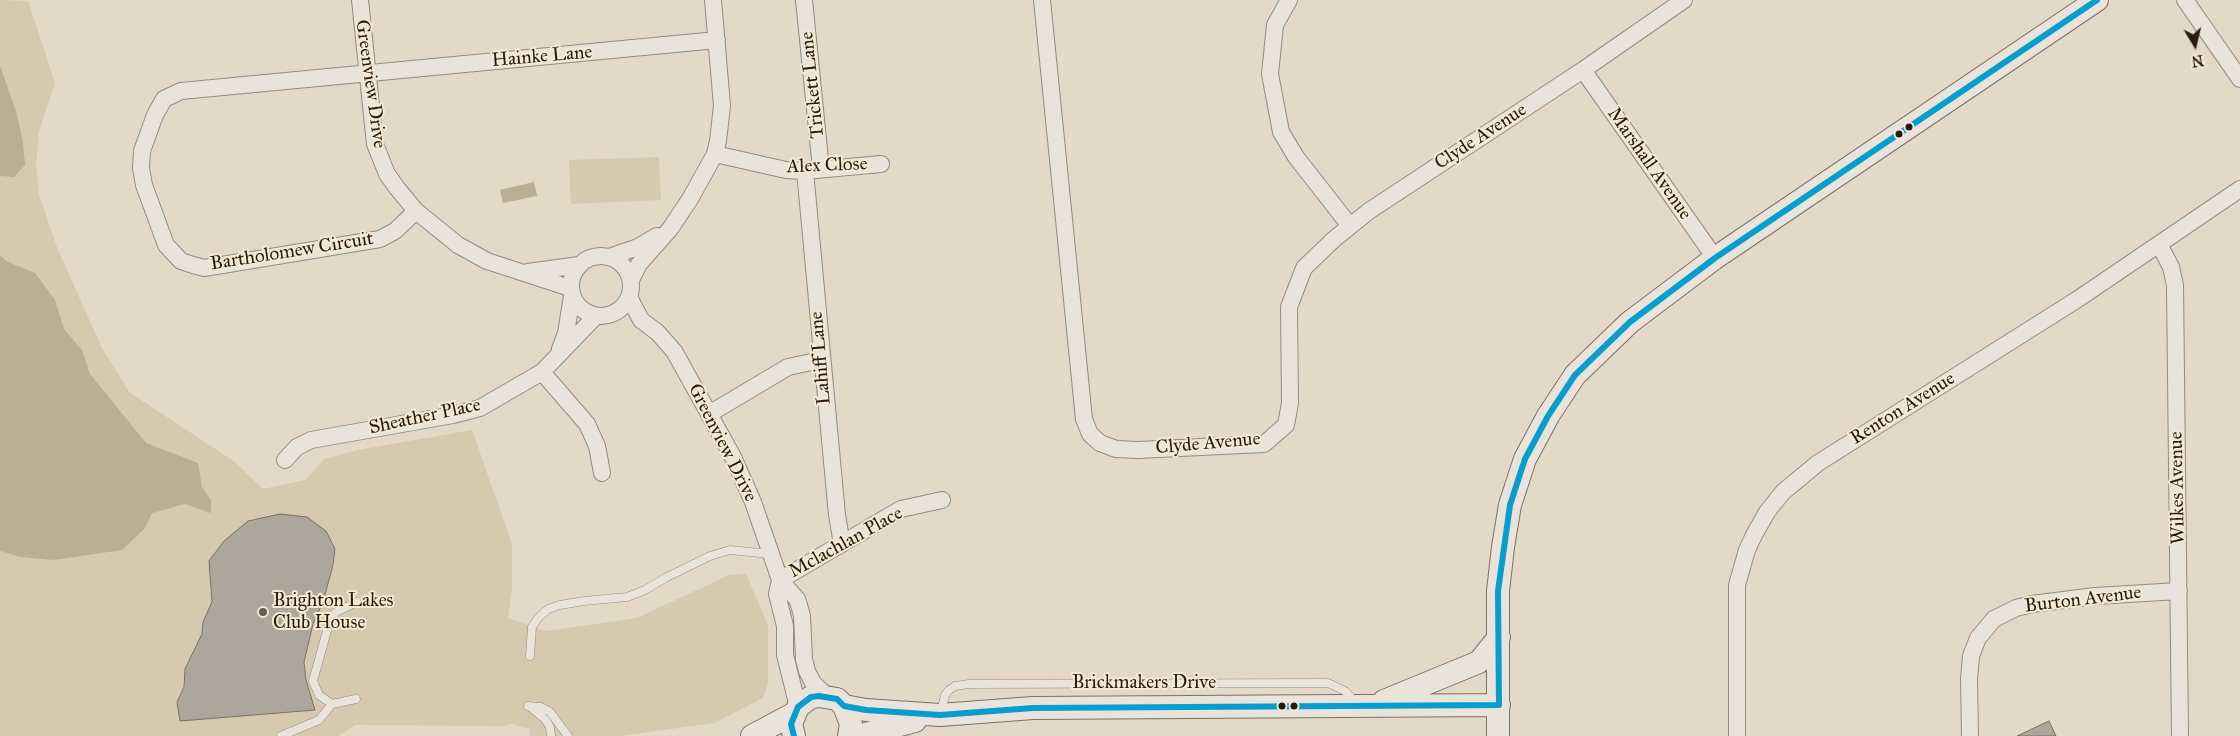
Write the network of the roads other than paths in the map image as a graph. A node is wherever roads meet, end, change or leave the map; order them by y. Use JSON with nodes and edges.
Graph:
{"nodes":[{"id":1,"x":360,"y":0,"type":"edge"},
{"id":2,"x":713,"y":0,"type":"edge"},
{"id":3,"x":804,"y":0,"type":"edge"},
{"id":4,"x":1042,"y":0,"type":"edge"},
{"id":5,"x":1289,"y":0,"type":"edge"},
{"id":6,"x":1684,"y":0,"type":"edge"},
{"id":7,"x":2097,"y":0,"type":"edge"},
{"id":8,"x":2185,"y":0,"type":"edge"},
{"id":9,"x":717,"y":40,"type":"junction"},
{"id":10,"x":1583,"y":70,"type":"junction"},
{"id":11,"x":366,"y":74,"type":"junction"},
{"id":12,"x":2240,"y":80,"type":"edge"},
{"id":13,"x":715,"y":154,"type":"junction"},
{"id":14,"x":881,"y":164,"type":"dead end"},
{"id":15,"x":813,"y":170,"type":"junction"},
{"id":16,"x":2240,"y":189,"type":"edge"},
{"id":17,"x":416,"y":211,"type":"junction"},
{"id":18,"x":1350,"y":226,"type":"junction"},
{"id":19,"x":670,"y":229,"type":"junction"},
{"id":20,"x":2159,"y":244,"type":"junction"},
{"id":21,"x":609,"y":257,"type":"junction"},
{"id":22,"x":1715,"y":258,"type":"junction"},
{"id":23,"x":579,"y":265,"type":"junction"},
{"id":24,"x":523,"y":272,"type":"junction"},
{"id":25,"x":630,"y":289,"type":"junction"},
{"id":26,"x":571,"y":292,"type":"junction"},
{"id":27,"x":604,"y":315,"type":"junction"},
{"id":28,"x":641,"y":320,"type":"junction"},
{"id":29,"x":557,"y":356,"type":"junction"},
{"id":30,"x":821,"y":360,"type":"junction"},
{"id":31,"x":542,"y":372,"type":"junction"},
{"id":32,"x":709,"y":414,"type":"junction"},
{"id":33,"x":285,"y":460,"type":"dead end"},
{"id":34,"x":602,"y":473,"type":"dead end"},
{"id":35,"x":942,"y":500,"type":"dead end"},
{"id":36,"x":842,"y":544,"type":"junction"},
{"id":37,"x":770,"y":554,"type":"junction"},
{"id":38,"x":780,"y":580,"type":"junction"},
{"id":39,"x":2179,"y":591,"type":"junction"},
{"id":40,"x":357,"y":602,"type":"dead end"},
{"id":41,"x":1499,"y":637,"type":"junction"},
{"id":42,"x":530,"y":656,"type":"dead end"},
{"id":43,"x":356,"y":699,"type":"dead end"},
{"id":44,"x":836,"y":701,"type":"junction"},
{"id":45,"x":332,"y":704,"type":"junction"},
{"id":46,"x":1365,"y":705,"type":"junction"},
{"id":47,"x":1499,"y":705,"type":"junction"},
{"id":48,"x":940,"y":715,"type":"junction"},
{"id":49,"x":795,"y":719,"type":"edge"},
{"id":50,"x":281,"y":736,"type":"edge"},
{"id":51,"x":551,"y":736,"type":"edge"},
{"id":52,"x":568,"y":736,"type":"edge"},
{"id":53,"x":752,"y":736,"type":"edge"},
{"id":54,"x":849,"y":736,"type":"edge"},
{"id":55,"x":859,"y":736,"type":"edge"},
{"id":56,"x":1498,"y":736,"type":"edge"},
{"id":57,"x":1737,"y":736,"type":"edge"},
{"id":58,"x":1970,"y":736,"type":"edge"},
{"id":59,"x":2180,"y":736,"type":"edge"}],
"edges":[{"from":1,"to":11,"type":"street","name":"Greenview Drive"},
{"from":2,"to":9,"type":"street"},
{"from":3,"to":15,"type":"street","name":"Trickett Lane"},
{"from":4,"to":18,"type":"street","name":"Clyde Avenue"},
{"from":5,"to":18,"type":"street"},
{"from":6,"to":10,"type":"street","name":"Clyde Avenue"},
{"from":7,"to":22,"type":"main road"},
{"from":8,"to":12,"type":"street"},
{"from":9,"to":11,"type":"street","name":"Hainke Lane"},
{"from":9,"to":13,"type":"street"},
{"from":10,"to":18,"type":"street","name":"Clyde Avenue"},
{"from":10,"to":22,"type":"street","name":"Marshall Avenue"},
{"from":11,"to":17,"type":"street","name":"Greenview Drive"},
{"from":11,"to":17,"type":"street","name":"Bartholomew Circuit"},
{"from":13,"to":15,"type":"street","name":"Alex Close"},
{"from":13,"to":19,"type":"street"},
{"from":14,"to":15,"type":"street","name":"Alex Close"},
{"from":15,"to":30,"type":"street","name":"Lahiff Lane"},
{"from":16,"to":20,"type":"street","name":"Renton Avenue"},
{"from":17,"to":24,"type":"street","name":"Greenview Drive"},
{"from":19,"to":21,"type":"street"},
{"from":19,"to":25,"type":"street"},
{"from":20,"to":39,"type":"street","name":"Wilkes Avenue"},
{"from":20,"to":57,"type":"street","name":"Renton Avenue"},
{"from":21,"to":23,"type":"street"},
{"from":21,"to":25,"type":"street"},
{"from":22,"to":41,"type":"main road"},
{"from":23,"to":24,"type":"street","name":"Greenview Drive"},
{"from":23,"to":26,"type":"street"},
{"from":24,"to":26,"type":"street","name":"Greenview Drive"},
{"from":25,"to":27,"type":"street"},
{"from":25,"to":28,"type":"street","name":"Greenview Drive"},
{"from":26,"to":27,"type":"street"},
{"from":26,"to":29,"type":"street","name":"Sheather Place"},
{"from":27,"to":28,"type":"street","name":"Greenview Drive"},
{"from":27,"to":29,"type":"street","name":"Sheather Place"},
{"from":28,"to":32,"type":"street","name":"Greenview Drive"},
{"from":29,"to":31,"type":"street","name":"Sheather Place"},
{"from":30,"to":32,"type":"street"},
{"from":30,"to":36,"type":"street","name":"Lahiff Lane"},
{"from":31,"to":33,"type":"street","name":"Sheather Place"},
{"from":31,"to":34,"type":"street"},
{"from":32,"to":37,"type":"street","name":"Greenview Drive"},
{"from":35,"to":36,"type":"street","name":"Mclachlan Place"},
{"from":36,"to":38,"type":"street","name":"Mclachlan Place"},
{"from":37,"to":38,"type":"street","name":"Greenview Drive"},
{"from":37,"to":42,"type":"lane"},
{"from":38,"to":44,"type":"street","name":"Greenview Drive"},
{"from":38,"to":49,"type":"street","name":"Greenview Drive"},
{"from":39,"to":58,"type":"street","name":"Burton Avenue"},
{"from":39,"to":59,"type":"street","name":"Wilkes Avenue"},
{"from":40,"to":45,"type":"lane"},
{"from":41,"to":46,"type":"main road"},
{"from":41,"to":47,"type":"main road"},
{"from":43,"to":45,"type":"lane"},
{"from":44,"to":48,"type":"main road","name":"Brickmakers Drive"},
{"from":44,"to":49,"type":"main road"},
{"from":44,"to":54,"type":"main road"},
{"from":45,"to":50,"type":"lane"},
{"from":46,"to":47,"type":"main road","name":"Brickmakers Drive"},
{"from":46,"to":48,"type":"main road","name":"Brickmakers Drive"},
{"from":47,"to":56,"type":"main road"},
{"from":48,"to":55,"type":"main road","name":"Brickmakers Drive"},
{"from":49,"to":53,"type":"main road"},
{"from":51,"to":52,"type":"lane"}]}
